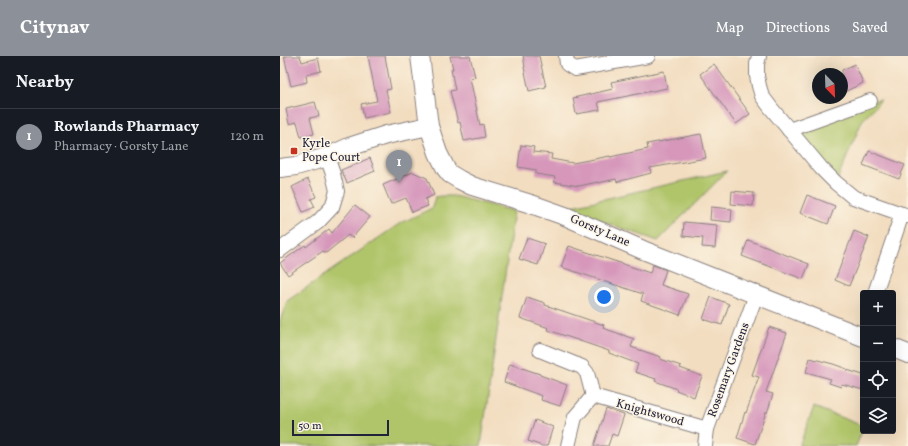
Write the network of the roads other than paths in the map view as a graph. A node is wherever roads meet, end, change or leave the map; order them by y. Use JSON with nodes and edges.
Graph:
{"nodes":[{"id":1,"x":420,"y":56,"type":"edge"},
{"id":2,"x":566,"y":56,"type":"edge"},
{"id":3,"x":648,"y":56,"type":"edge"},
{"id":4,"x":759,"y":56,"type":"edge"},
{"id":5,"x":870,"y":101,"type":"dead end"},
{"id":6,"x":429,"y":126,"type":"junction"},
{"id":7,"x":789,"y":130,"type":"junction"},
{"id":8,"x":327,"y":156,"type":"junction"},
{"id":9,"x":280,"y":168,"type":"edge"},
{"id":10,"x":905,"y":215,"type":"edge"},
{"id":11,"x":280,"y":250,"type":"edge"},
{"id":12,"x":876,"y":290,"type":"edge"},
{"id":13,"x":756,"y":294,"type":"junction"},
{"id":14,"x":860,"y":333,"type":"edge"},
{"id":15,"x":896,"y":349,"type":"edge"},
{"id":16,"x":540,"y":350,"type":"dead end"},
{"id":17,"x":908,"y":354,"type":"edge"},
{"id":18,"x":593,"y":396,"type":"junction"},
{"id":19,"x":707,"y":429,"type":"junction"},
{"id":20,"x":568,"y":446,"type":"edge"},
{"id":21,"x":705,"y":446,"type":"edge"}],
"edges":[{"from":1,"to":6,"type":"street","name":"Gorsty Lane"},
{"from":2,"to":3,"type":"street"},
{"from":4,"to":7,"type":"street"},
{"from":5,"to":7,"type":"street"},
{"from":6,"to":8,"type":"street"},
{"from":6,"to":13,"type":"street","name":"Gorsty Lane"},
{"from":7,"to":10,"type":"street"},
{"from":8,"to":9,"type":"street"},
{"from":8,"to":11,"type":"street"},
{"from":10,"to":12,"type":"street"},
{"from":13,"to":14,"type":"street","name":"Gorsty Lane"},
{"from":13,"to":19,"type":"street","name":"Rosemary Gardens"},
{"from":15,"to":17,"type":"street"},
{"from":16,"to":18,"type":"street"},
{"from":18,"to":19,"type":"street","name":"Knightswood"},
{"from":18,"to":20,"type":"street"},
{"from":19,"to":21,"type":"street","name":"Rosemary Gardens"}]}
